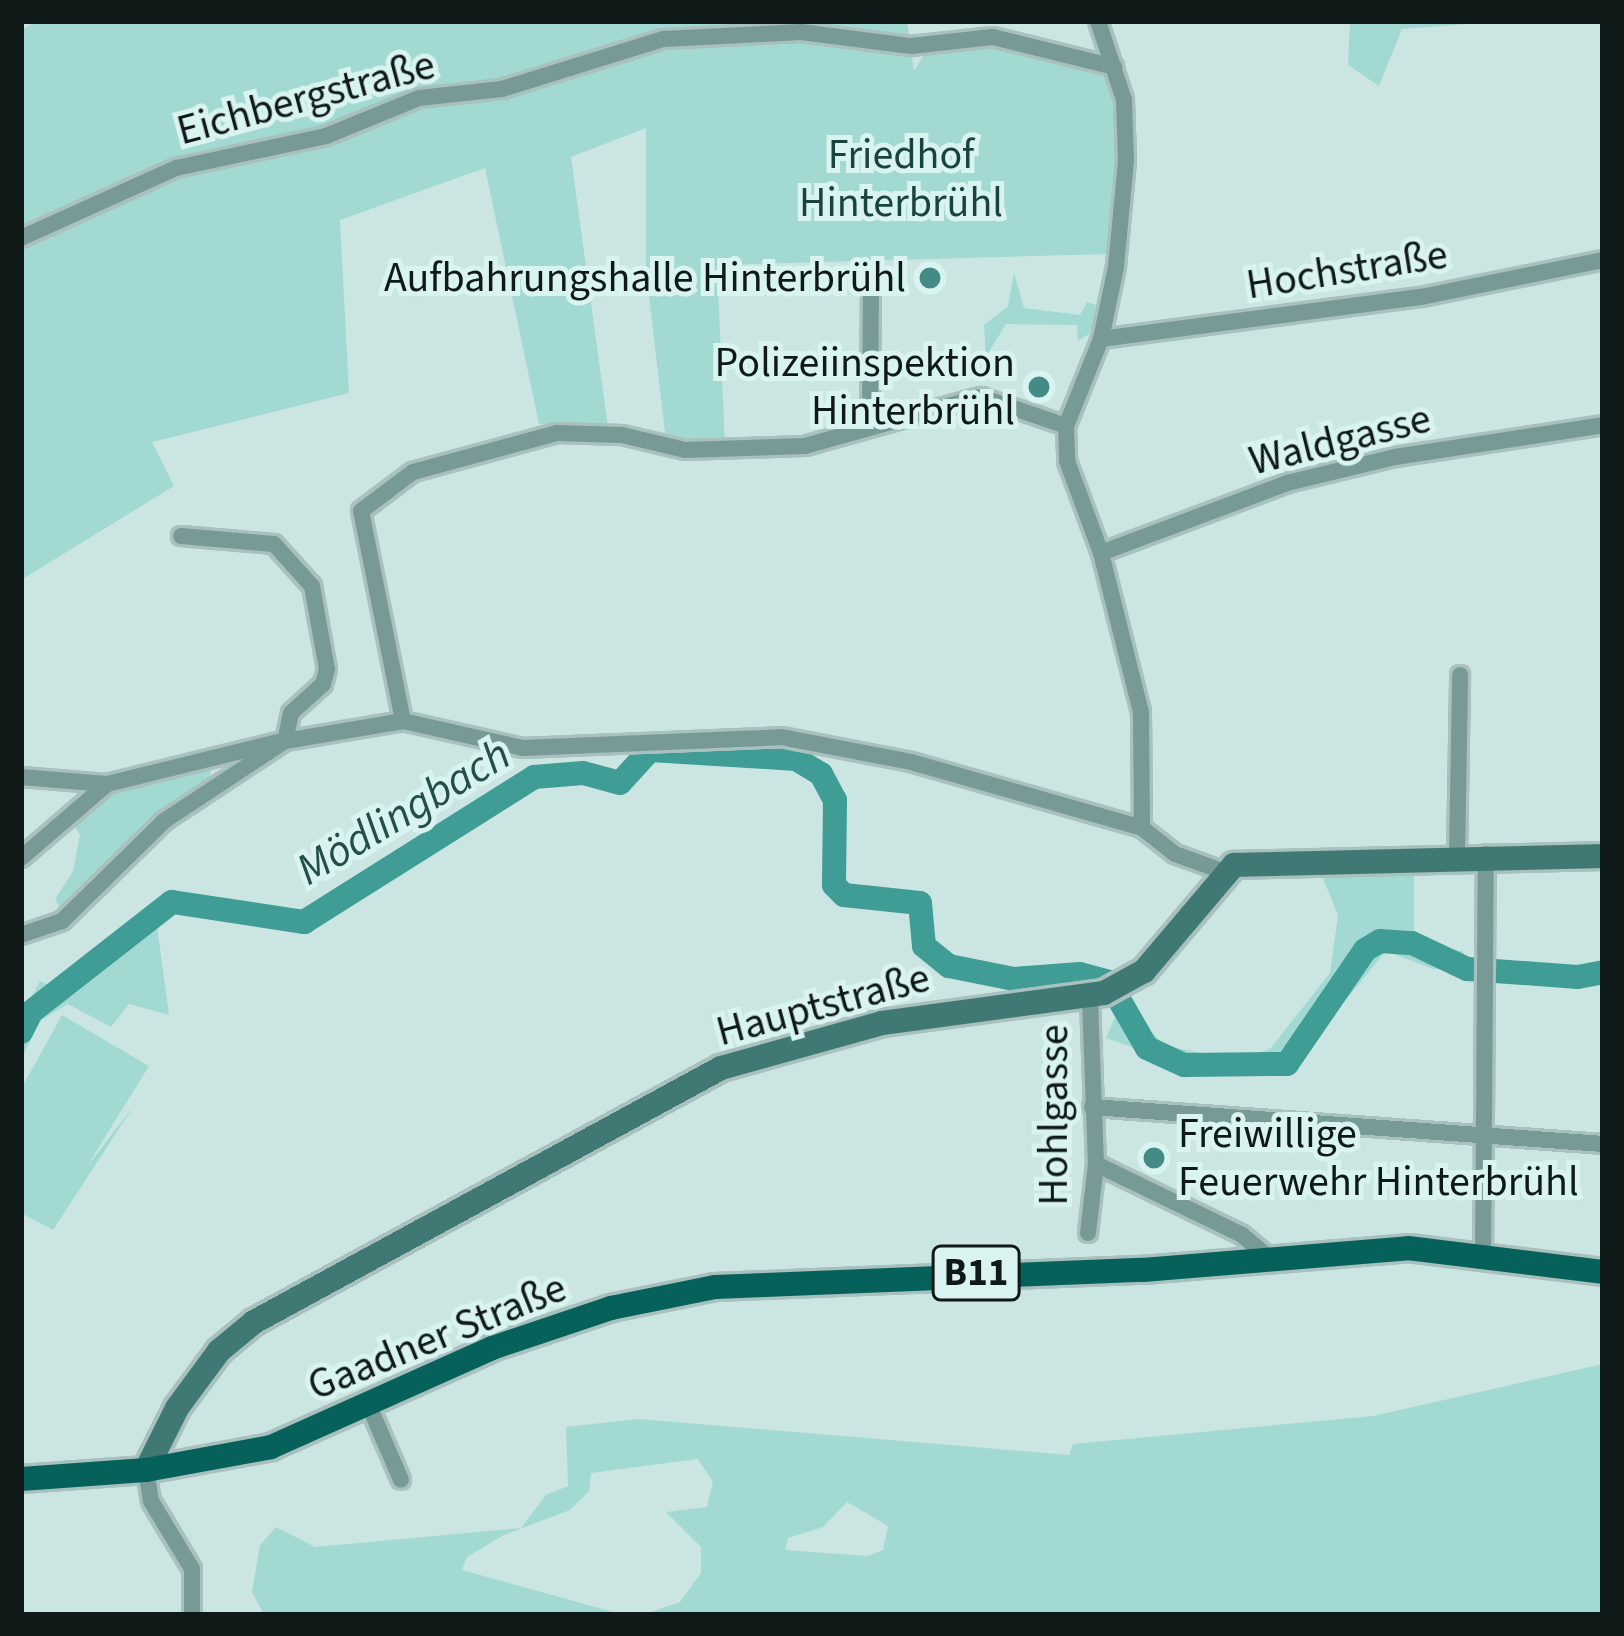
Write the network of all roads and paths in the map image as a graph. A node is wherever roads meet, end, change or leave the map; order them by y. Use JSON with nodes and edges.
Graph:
{"nodes":[{"id":1,"x":1098,"y":21,"type":"edge"},
{"id":2,"x":1114,"y":67,"type":"junction"},
{"id":3,"x":21,"y":238,"type":"edge"},
{"id":4,"x":1603,"y":260,"type":"edge"},
{"id":5,"x":871,"y":269,"type":"dead end"},
{"id":6,"x":1101,"y":339,"type":"junction"},
{"id":7,"x":870,"y":425,"type":"junction"},
{"id":8,"x":1603,"y":425,"type":"edge"},
{"id":9,"x":1066,"y":427,"type":"junction"},
{"id":10,"x":181,"y":536,"type":"dead end"},
{"id":11,"x":1101,"y":553,"type":"junction"},
{"id":12,"x":1460,"y":675,"type":"dead end"},
{"id":13,"x":403,"y":721,"type":"junction"},
{"id":14,"x":285,"y":741,"type":"junction"},
{"id":15,"x":21,"y":777,"type":"edge"},
{"id":16,"x":107,"y":784,"type":"junction"},
{"id":17,"x":1142,"y":828,"type":"junction"},
{"id":18,"x":1486,"y":854,"type":"junction"},
{"id":19,"x":1457,"y":855,"type":"junction"},
{"id":20,"x":1603,"y":856,"type":"edge"},
{"id":21,"x":21,"y":858,"type":"edge"},
{"id":22,"x":1222,"y":871,"type":"junction"},
{"id":23,"x":21,"y":935,"type":"edge"},
{"id":24,"x":1104,"y":992,"type":"junction"},
{"id":25,"x":1092,"y":1107,"type":"junction"},
{"id":26,"x":1485,"y":1140,"type":"junction"},
{"id":27,"x":1603,"y":1144,"type":"edge"},
{"id":28,"x":1096,"y":1163,"type":"junction"},
{"id":29,"x":1088,"y":1233,"type":"dead end"},
{"id":30,"x":1272,"y":1260,"type":"junction"},
{"id":31,"x":1483,"y":1260,"type":"junction"},
{"id":32,"x":1603,"y":1272,"type":"edge"},
{"id":33,"x":370,"y":1408,"type":"junction"},
{"id":34,"x":146,"y":1470,"type":"junction"},
{"id":35,"x":399,"y":1474,"type":"dead end"},
{"id":36,"x":21,"y":1479,"type":"edge"},
{"id":37,"x":192,"y":1615,"type":"edge"}],
"edges":[{"from":1,"to":2,"type":"street"},
{"from":2,"to":3,"type":"street","name":"Eichbergstraße"},
{"from":2,"to":6,"type":"street"},
{"from":4,"to":6,"type":"street","name":"Hochstraße"},
{"from":5,"to":7,"type":"street"},
{"from":6,"to":9,"type":"street"},
{"from":7,"to":9,"type":"street"},
{"from":7,"to":13,"type":"street"},
{"from":8,"to":11,"type":"street","name":"Waldgasse"},
{"from":9,"to":11,"type":"street"},
{"from":10,"to":14,"type":"street"},
{"from":11,"to":17,"type":"street"},
{"from":12,"to":19,"type":"street"},
{"from":13,"to":14,"type":"street"},
{"from":13,"to":17,"type":"street"},
{"from":14,"to":16,"type":"street"},
{"from":14,"to":23,"type":"street"},
{"from":15,"to":16,"type":"street"},
{"from":16,"to":21,"type":"street"},
{"from":17,"to":22,"type":"street"},
{"from":18,"to":19,"type":"main road"},
{"from":18,"to":20,"type":"main road"},
{"from":18,"to":26,"type":"street"},
{"from":19,"to":22,"type":"main road"},
{"from":22,"to":24,"type":"main road"},
{"from":24,"to":25,"type":"street","name":"Hohlgasse"},
{"from":24,"to":34,"type":"main road","name":"Hauptstraße"},
{"from":25,"to":26,"type":"street"},
{"from":25,"to":28,"type":"street","name":"Hohlgasse"},
{"from":26,"to":27,"type":"street"},
{"from":26,"to":31,"type":"street"},
{"from":28,"to":29,"type":"street","name":"Hohlgasse"},
{"from":28,"to":30,"type":"street"},
{"from":30,"to":31,"type":"main road","name":"Gaadner Straße","number":"B11"},
{"from":30,"to":33,"type":"main road","name":"Gaadner Straße","number":"B11"},
{"from":31,"to":32,"type":"main road","name":"Gaadner Straße","number":"B11"},
{"from":33,"to":34,"type":"main road","name":"Gaadner Straße","number":"B11"},
{"from":33,"to":35,"type":"street"},
{"from":34,"to":36,"type":"main road","name":"Gaadner Straße","number":"B11"},
{"from":34,"to":37,"type":"street"}]}
